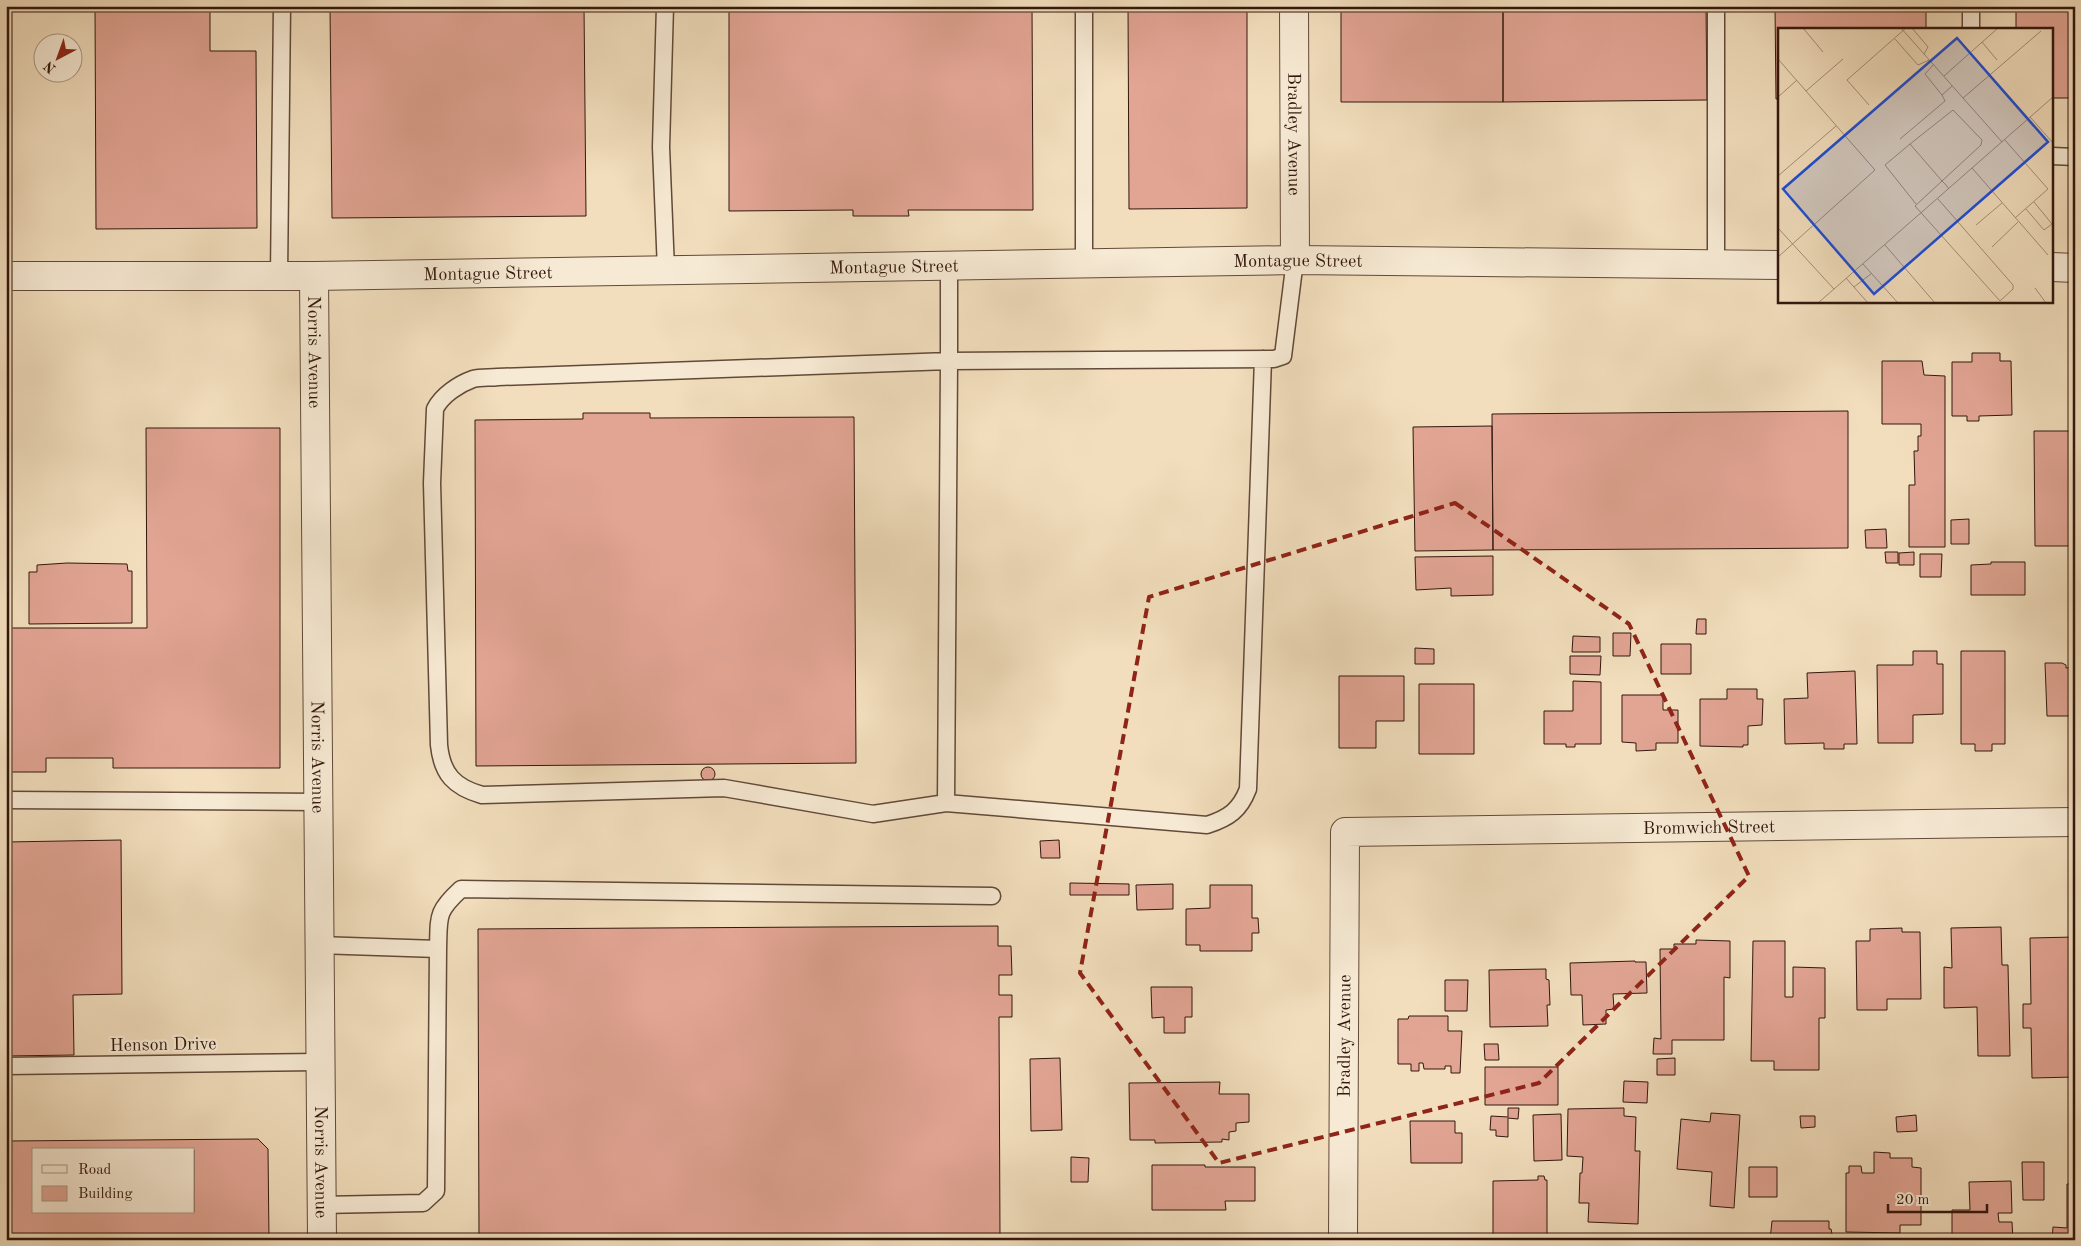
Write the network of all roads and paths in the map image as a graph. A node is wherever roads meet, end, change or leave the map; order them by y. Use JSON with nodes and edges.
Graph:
{"nodes":[{"id":1,"x":282,"y":6,"type":"edge"},
{"id":2,"x":665,"y":6,"type":"edge"},
{"id":3,"x":1084,"y":6,"type":"edge"},
{"id":4,"x":1294,"y":6,"type":"edge"},
{"id":5,"x":1716,"y":6,"type":"edge"},
{"id":6,"x":1971,"y":6,"type":"edge"},
{"id":7,"x":1971,"y":28,"type":"edge"},
{"id":8,"x":2054,"y":156,"type":"edge"},
{"id":9,"x":2075,"y":157,"type":"edge"},
{"id":10,"x":1295,"y":260,"type":"junction"},
{"id":11,"x":1084,"y":264,"type":"junction"},
{"id":12,"x":1716,"y":264,"type":"junction"},
{"id":13,"x":1778,"y":265,"type":"edge"},
{"id":14,"x":949,"y":266,"type":"junction"},
{"id":15,"x":2054,"y":267,"type":"edge"},
{"id":16,"x":2075,"y":268,"type":"edge"},
{"id":17,"x":666,"y":270,"type":"junction"},
{"id":18,"x":6,"y":276,"type":"edge"},
{"id":19,"x":280,"y":276,"type":"junction"},
{"id":20,"x":314,"y":276,"type":"junction"},
{"id":21,"x":1263,"y":359,"type":"junction"},
{"id":22,"x":948,"y":361,"type":"junction"},
{"id":23,"x":6,"y":800,"type":"edge"},
{"id":24,"x":318,"y":802,"type":"junction"},
{"id":25,"x":946,"y":803,"type":"junction"},
{"id":26,"x":2075,"y":822,"type":"edge"},
{"id":27,"x":1344,"y":832,"type":"joint"},
{"id":28,"x":992,"y":896,"type":"dead end"},
{"id":29,"x":318,"y":945,"type":"junction"},
{"id":30,"x":438,"y":949,"type":"junction"},
{"id":31,"x":319,"y":1062,"type":"junction"},
{"id":32,"x":6,"y":1066,"type":"edge"},
{"id":33,"x":321,"y":1205,"type":"junction"},
{"id":34,"x":322,"y":1240,"type":"edge"},
{"id":35,"x":1343,"y":1240,"type":"edge"}],
"edges":[{"from":1,"to":19,"type":"lane"},
{"from":2,"to":17,"type":"lane"},
{"from":3,"to":11,"type":"lane"},
{"from":4,"to":10,"type":"street","name":"Bradley Avenue"},
{"from":5,"to":12,"type":"lane"},
{"from":6,"to":7,"type":"lane"},
{"from":8,"to":9,"type":"lane"},
{"from":10,"to":11,"type":"street","name":"Montague Street"},
{"from":10,"to":12,"type":"street","name":"Montague Street"},
{"from":10,"to":21,"type":"lane"},
{"from":11,"to":14,"type":"street","name":"Montague Street"},
{"from":12,"to":13,"type":"street","name":"Montague Street"},
{"from":14,"to":17,"type":"street","name":"Montague Street"},
{"from":14,"to":22,"type":"lane"},
{"from":15,"to":16,"type":"street"},
{"from":17,"to":20,"type":"street","name":"Montague Street"},
{"from":18,"to":19,"type":"street","name":"Montague Street"},
{"from":19,"to":20,"type":"street","name":"Montague Street"},
{"from":20,"to":24,"type":"street","name":"Norris Avenue"},
{"from":21,"to":22,"type":"lane"},
{"from":21,"to":25,"type":"lane"},
{"from":22,"to":25,"type":"lane"},
{"from":22,"to":25,"type":"lane"},
{"from":23,"to":24,"type":"lane"},
{"from":24,"to":29,"type":"street","name":"Norris Avenue"},
{"from":26,"to":27,"type":"street","name":"Bromwich Street"},
{"from":27,"to":35,"type":"street","name":"Bradley Avenue"},
{"from":28,"to":30,"type":"lane"},
{"from":29,"to":30,"type":"lane"},
{"from":29,"to":31,"type":"street","name":"Norris Avenue"},
{"from":30,"to":33,"type":"lane"},
{"from":31,"to":32,"type":"lane","name":"Henson Drive"},
{"from":31,"to":33,"type":"street","name":"Norris Avenue"},
{"from":33,"to":34,"type":"street","name":"Norris Avenue"}]}
